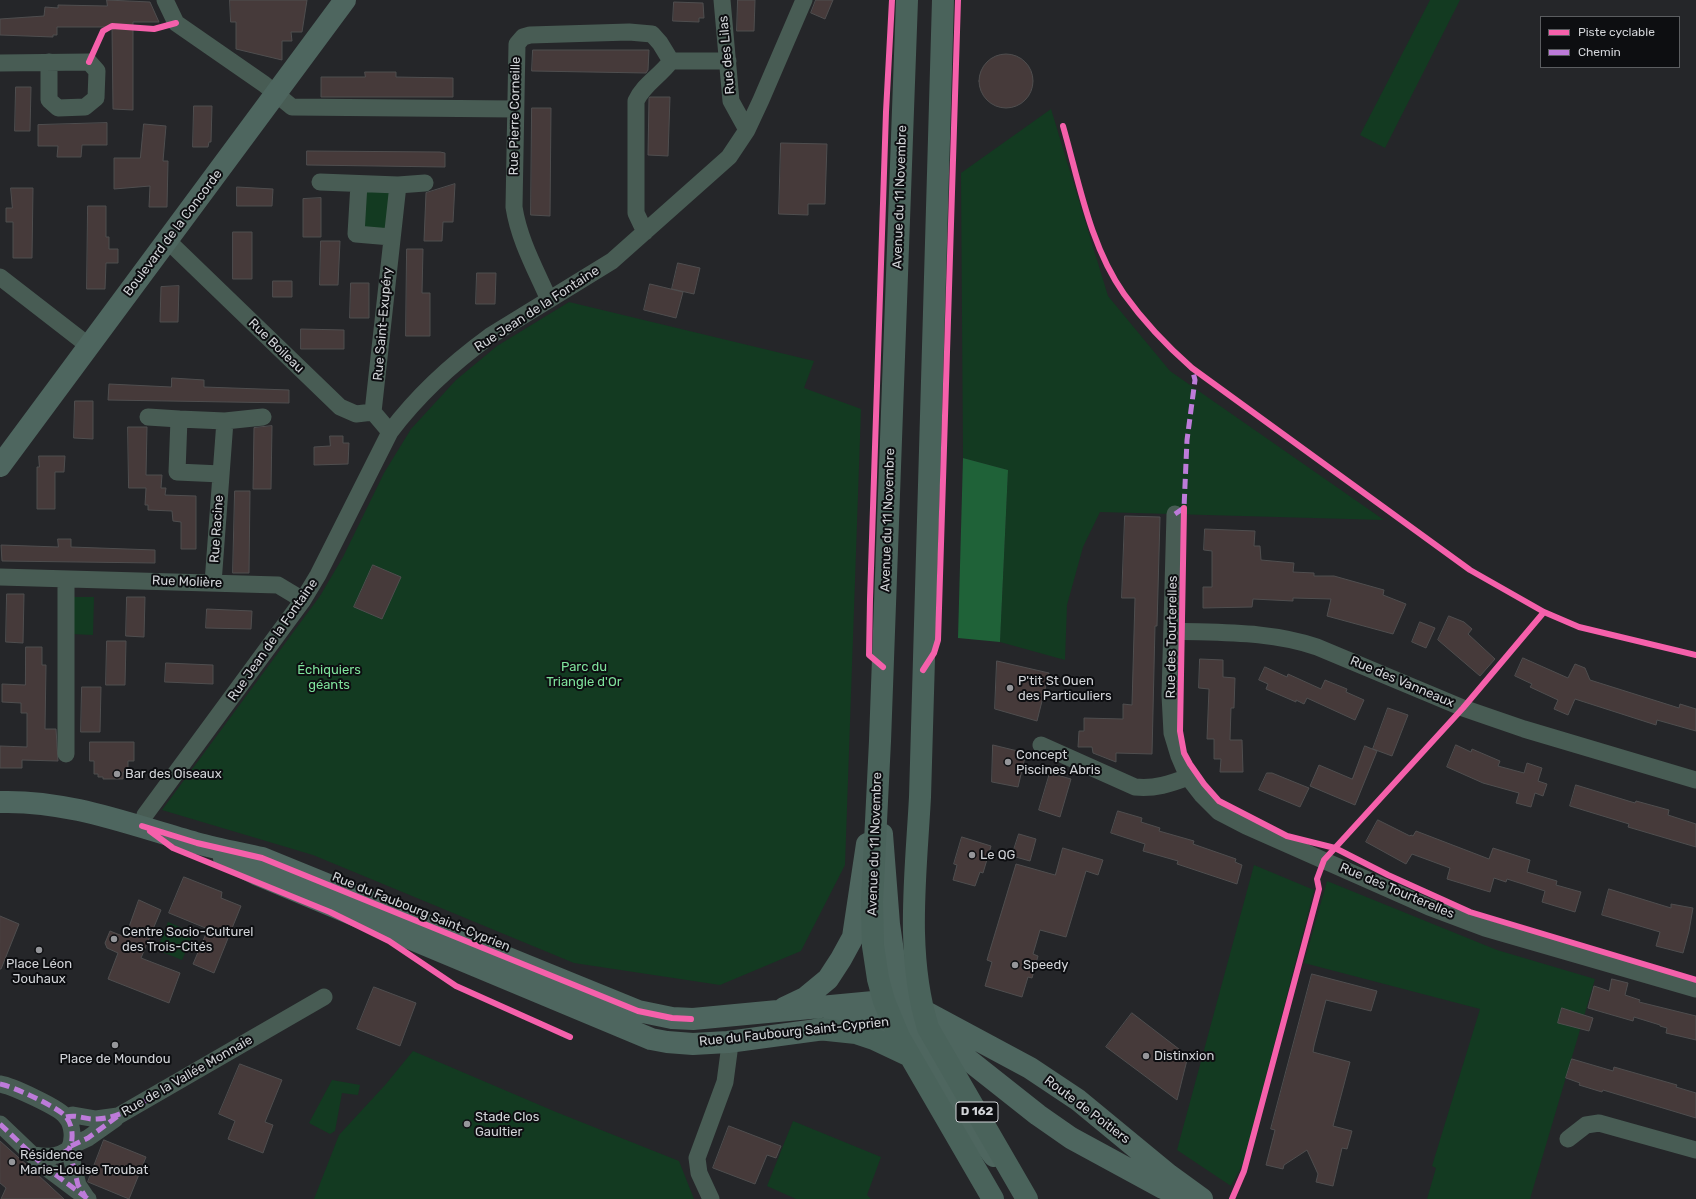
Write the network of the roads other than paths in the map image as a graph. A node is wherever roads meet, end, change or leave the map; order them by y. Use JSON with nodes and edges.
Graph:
{"nodes":[{"id":1,"x":165,"y":0,"type":"edge"},
{"id":2,"x":345,"y":0,"type":"edge"},
{"id":3,"x":722,"y":0,"type":"edge"},
{"id":4,"x":804,"y":0,"type":"edge"},
{"id":5,"x":907,"y":0,"type":"edge"},
{"id":6,"x":942,"y":0,"type":"edge"},
{"id":7,"x":671,"y":61,"type":"junction"},
{"id":8,"x":728,"y":61,"type":"junction"},
{"id":9,"x":49,"y":62,"type":"dead end"},
{"id":10,"x":0,"y":63,"type":"edge"},
{"id":11,"x":276,"y":93,"type":"junction"},
{"id":12,"x":515,"y":109,"type":"junction"},
{"id":13,"x":747,"y":130,"type":"junction"},
{"id":14,"x":320,"y":182,"type":"dead end"},
{"id":15,"x":425,"y":183,"type":"dead end"},
{"id":16,"x":358,"y":184,"type":"junction"},
{"id":17,"x":398,"y":185,"type":"junction"},
{"id":18,"x":646,"y":232,"type":"junction"},
{"id":19,"x":391,"y":237,"type":"junction"},
{"id":20,"x":168,"y":242,"type":"junction"},
{"id":21,"x":0,"y":277,"type":"edge"},
{"id":22,"x":549,"y":300,"type":"junction"},
{"id":23,"x":89,"y":346,"type":"junction"},
{"id":24,"x":373,"y":412,"type":"junction"},
{"id":25,"x":148,"y":417,"type":"dead end"},
{"id":26,"x":263,"y":418,"type":"dead end"},
{"id":27,"x":180,"y":419,"type":"junction"},
{"id":28,"x":225,"y":421,"type":"junction"},
{"id":29,"x":390,"y":432,"type":"junction"},
{"id":30,"x":0,"y":466,"type":"edge"},
{"id":31,"x":221,"y":474,"type":"junction"},
{"id":32,"x":1175,"y":514,"type":"dead end"},
{"id":33,"x":0,"y":577,"type":"edge"},
{"id":34,"x":66,"y":579,"type":"junction"},
{"id":35,"x":213,"y":583,"type":"junction"},
{"id":36,"x":303,"y":600,"type":"junction"},
{"id":37,"x":1172,"y":631,"type":"junction"},
{"id":38,"x":1041,"y":745,"type":"dead end"},
{"id":39,"x":66,"y":754,"type":"dead end"},
{"id":40,"x":1188,"y":777,"type":"junction"},
{"id":41,"x":877,"y":778,"type":"junction"},
{"id":42,"x":1696,"y":780,"type":"edge"},
{"id":43,"x":0,"y":802,"type":"edge"},
{"id":44,"x":142,"y":826,"type":"junction"},
{"id":45,"x":197,"y":843,"type":"junction"},
{"id":46,"x":1696,"y":989,"type":"edge"},
{"id":47,"x":324,"y":998,"type":"dead end"},
{"id":48,"x":780,"y":1010,"type":"junction"},
{"id":49,"x":905,"y":1018,"type":"junction"},
{"id":50,"x":818,"y":1029,"type":"junction"},
{"id":51,"x":728,"y":1042,"type":"junction"},
{"id":52,"x":910,"y":1056,"type":"junction"},
{"id":53,"x":0,"y":1084,"type":"edge"},
{"id":54,"x":118,"y":1116,"type":"junction"},
{"id":55,"x":66,"y":1117,"type":"junction"},
{"id":56,"x":0,"y":1124,"type":"edge"},
{"id":57,"x":1568,"y":1139,"type":"dead end"},
{"id":58,"x":70,"y":1147,"type":"junction"},
{"id":59,"x":1696,"y":1150,"type":"edge"},
{"id":60,"x":33,"y":1155,"type":"junction"},
{"id":61,"x":87,"y":1198,"type":"edge"},
{"id":62,"x":1027,"y":1198,"type":"edge"},
{"id":63,"x":711,"y":1199,"type":"edge"},
{"id":64,"x":993,"y":1199,"type":"edge"},
{"id":65,"x":1188,"y":1199,"type":"edge"},
{"id":66,"x":1202,"y":1199,"type":"edge"}],
"edges":[{"from":1,"to":11,"type":"street"},
{"from":2,"to":11,"type":"street","name":"Boulevard de la Concorde"},
{"from":3,"to":8,"type":"street","name":"Rue des Lilas"},
{"from":4,"to":13,"type":"street","name":"Rue Jean de la Fontaine"},
{"from":5,"to":41,"type":"main road","name":"Avenue du 11 Novembre","number":"D 162"},
{"from":6,"to":49,"type":"main road","number":"D 162"},
{"from":7,"to":8,"type":"street"},
{"from":7,"to":12,"type":"street","name":"Rue Pierre Corneille"},
{"from":7,"to":18,"type":"street"},
{"from":8,"to":13,"type":"street","name":"Rue des Lilas"},
{"from":9,"to":10,"type":"street"},
{"from":11,"to":12,"type":"street"},
{"from":11,"to":20,"type":"street","name":"Boulevard de la Concorde"},
{"from":12,"to":22,"type":"street","name":"Rue Pierre Corneille"},
{"from":13,"to":18,"type":"street","name":"Rue Jean de la Fontaine"},
{"from":14,"to":16,"type":"street"},
{"from":15,"to":17,"type":"street"},
{"from":16,"to":17,"type":"street"},
{"from":16,"to":19,"type":"street"},
{"from":17,"to":19,"type":"street","name":"Rue Saint-Exupéry"},
{"from":18,"to":22,"type":"street","name":"Rue Jean de la Fontaine"},
{"from":19,"to":24,"type":"street","name":"Rue Saint-Exupéry"},
{"from":20,"to":23,"type":"street","name":"Boulevard de la Concorde"},
{"from":20,"to":24,"type":"street","name":"Rue Boileau"},
{"from":21,"to":23,"type":"street"},
{"from":22,"to":29,"type":"street","name":"Rue Jean de la Fontaine"},
{"from":23,"to":30,"type":"street","name":"Boulevard de la Concorde"},
{"from":24,"to":29,"type":"street"},
{"from":25,"to":27,"type":"street"},
{"from":26,"to":28,"type":"street"},
{"from":27,"to":28,"type":"street"},
{"from":27,"to":31,"type":"street"},
{"from":28,"to":31,"type":"street","name":"Rue Racine"},
{"from":29,"to":36,"type":"street","name":"Rue Jean de la Fontaine"},
{"from":31,"to":35,"type":"street","name":"Rue Racine"},
{"from":32,"to":37,"type":"street","name":"Rue des Tourterelles"},
{"from":33,"to":34,"type":"street","name":"Rue Molière"},
{"from":34,"to":35,"type":"street","name":"Rue Molière"},
{"from":34,"to":39,"type":"street"},
{"from":35,"to":36,"type":"street","name":"Rue Molière"},
{"from":36,"to":44,"type":"street","name":"Rue Jean de la Fontaine"},
{"from":37,"to":40,"type":"street","name":"Rue des Tourterelles"},
{"from":37,"to":42,"type":"street","name":"Rue des Vanneaux"},
{"from":38,"to":40,"type":"street"},
{"from":40,"to":46,"type":"street","name":"Rue des Tourterelles"},
{"from":41,"to":48,"type":"street"},
{"from":41,"to":49,"type":"main road","name":"Avenue du 11 Novembre","number":"D 162"},
{"from":43,"to":44,"type":"street","name":"Rue du Faubourg Saint-Cyprien"},
{"from":44,"to":45,"type":"street","name":"Rue du Faubourg Saint-Cyprien"},
{"from":45,"to":48,"type":"street","name":"Rue du Faubourg Saint-Cyprien"},
{"from":45,"to":51,"type":"street","name":"Rue du Faubourg Saint-Cyprien"},
{"from":47,"to":54,"type":"street","name":"Rue de la Vallée Monnaie"},
{"from":48,"to":49,"type":"street","name":"Rue du Faubourg Saint-Cyprien"},
{"from":49,"to":50,"type":"street","name":"Rue du Faubourg Saint-Cyprien"},
{"from":49,"to":52,"type":"main road","number":"D 162"},
{"from":49,"to":62,"type":"main road","number":"D 162"},
{"from":49,"to":65,"type":"street","name":"Route de Poitiers"},
{"from":49,"to":66,"type":"street","name":"Route de Poitiers"},
{"from":50,"to":51,"type":"street","name":"Rue du Faubourg Saint-Cyprien"},
{"from":50,"to":52,"type":"main road"},
{"from":51,"to":63,"type":"street"},
{"from":52,"to":64,"type":"main road","number":"D 162"},
{"from":53,"to":55,"type":"street"},
{"from":54,"to":55,"type":"street","name":"Rue de la Vallée Monnaie"},
{"from":54,"to":58,"type":"street"},
{"from":55,"to":58,"type":"street"},
{"from":56,"to":60,"type":"street"},
{"from":57,"to":59,"type":"street"},
{"from":58,"to":60,"type":"street"},
{"from":58,"to":61,"type":"street"},
{"from":60,"to":61,"type":"street"}]}
